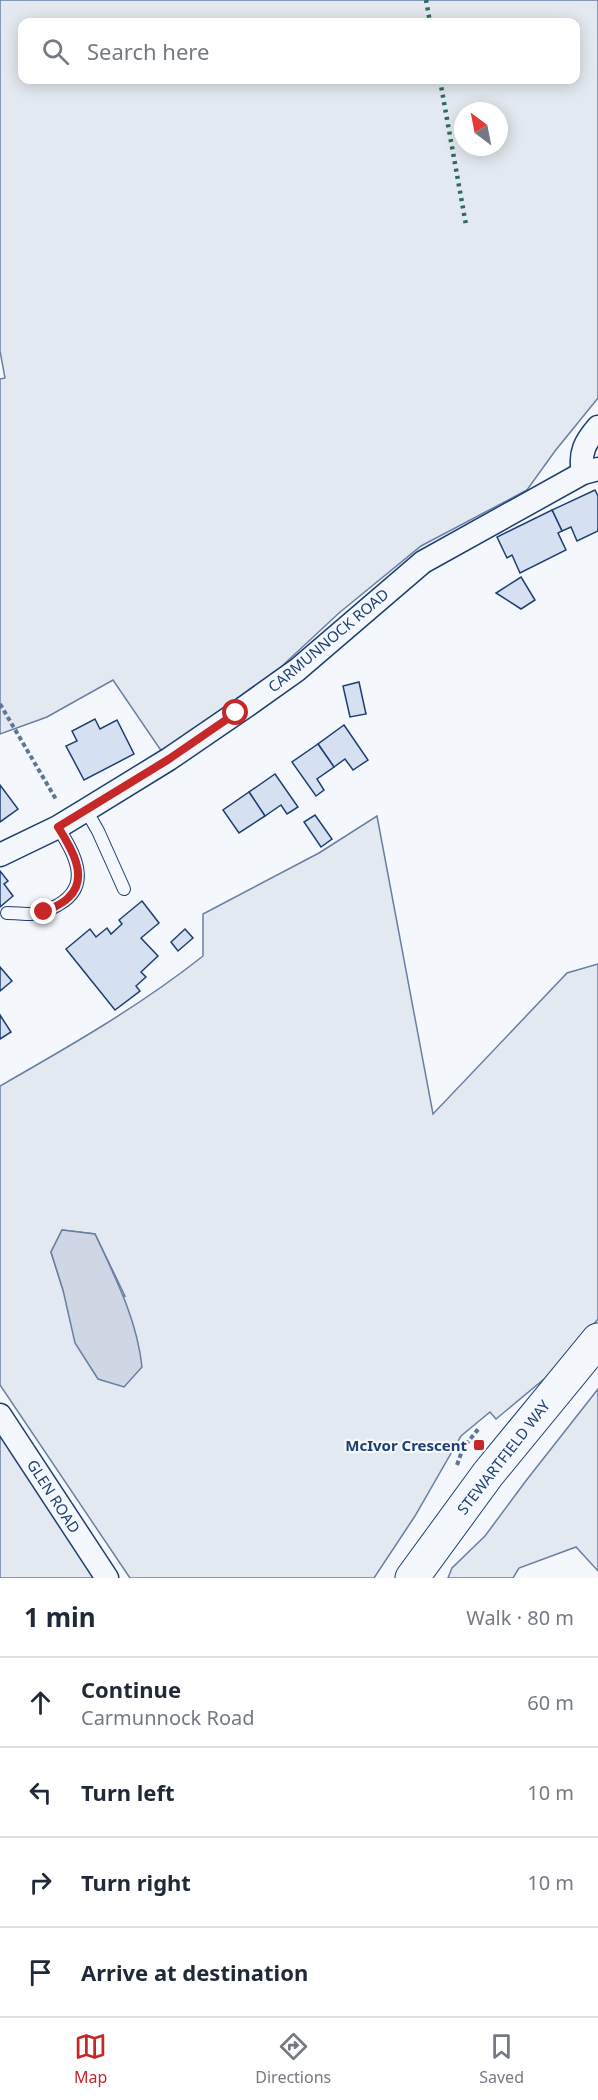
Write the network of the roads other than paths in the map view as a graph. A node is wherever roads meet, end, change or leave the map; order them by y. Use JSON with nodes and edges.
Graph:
{"nodes":[{"id":1,"x":598,"y":427,"type":"edge"},
{"id":2,"x":591,"y":471,"type":"edge"},
{"id":3,"x":71,"y":819,"type":"junction"},
{"id":4,"x":0,"y":855,"type":"edge"},
{"id":5,"x":124,"y":889,"type":"dead end"},
{"id":6,"x":7,"y":913,"type":"dead end"},
{"id":7,"x":598,"y":1340,"type":"edge"},
{"id":8,"x":0,"y":1415,"type":"edge"},
{"id":9,"x":107,"y":1578,"type":"edge"},
{"id":10,"x":412,"y":1578,"type":"edge"}],
"edges":[{"from":1,"to":2,"type":"street"},
{"from":2,"to":3,"type":"street","name":"CARMUNNOCK ROAD"},
{"from":3,"to":4,"type":"street","name":"CARMUNNOCK ROAD"},
{"from":3,"to":5,"type":"lane"},
{"from":3,"to":6,"type":"lane"},
{"from":7,"to":10,"type":"street","name":"STEWARTFIELD WAY"},
{"from":8,"to":9,"type":"street","name":"GLEN ROAD"}]}
